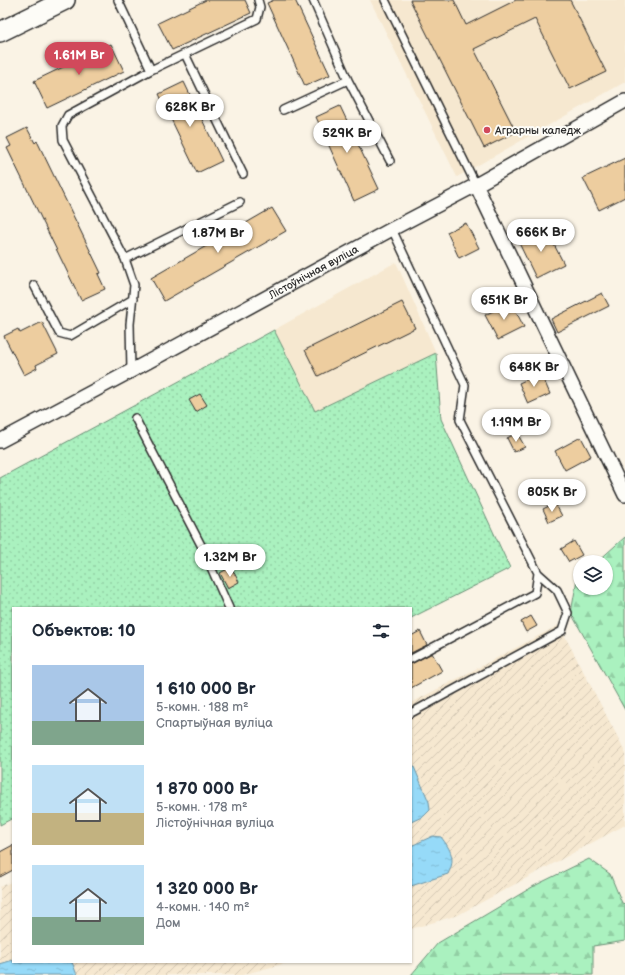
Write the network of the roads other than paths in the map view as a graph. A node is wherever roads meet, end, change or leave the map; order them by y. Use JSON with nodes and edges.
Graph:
{"nodes":[{"id":1,"x":65,"y":0,"type":"edge"},
{"id":2,"x":118,"y":0,"type":"edge"},
{"id":3,"x":258,"y":0,"type":"edge"},
{"id":4,"x":313,"y":0,"type":"edge"},
{"id":5,"x":385,"y":0,"type":"edge"},
{"id":6,"x":0,"y":32,"type":"edge"},
{"id":7,"x":185,"y":54,"type":"junction"},
{"id":8,"x":151,"y":70,"type":"junction"},
{"id":9,"x":348,"y":80,"type":"junction"},
{"id":10,"x":625,"y":101,"type":"edge"},
{"id":11,"x":283,"y":110,"type":"dead end"},
{"id":12,"x":390,"y":162,"type":"dead end"},
{"id":13,"x":243,"y":174,"type":"dead end"},
{"id":14,"x":476,"y":185,"type":"junction"},
{"id":15,"x":240,"y":202,"type":"dead end"},
{"id":16,"x":392,"y":229,"type":"junction"},
{"id":17,"x":125,"y":260,"type":"junction"},
{"id":18,"x":34,"y":285,"type":"dead end"},
{"id":19,"x":133,"y":299,"type":"junction"},
{"id":20,"x":131,"y":371,"type":"junction"},
{"id":21,"x":135,"y":418,"type":"dead end"},
{"id":22,"x":0,"y":441,"type":"edge"},
{"id":23,"x":625,"y":495,"type":"edge"},
{"id":24,"x":538,"y":573,"type":"junction"},
{"id":25,"x":230,"y":607,"type":"edge"},
{"id":26,"x":412,"y":658,"type":"edge"},
{"id":27,"x":412,"y":711,"type":"edge"}],
"edges":[{"from":1,"to":6,"type":"street"},
{"from":2,"to":8,"type":"lane"},
{"from":3,"to":7,"type":"lane"},
{"from":4,"to":9,"type":"lane"},
{"from":5,"to":14,"type":"lane"},
{"from":7,"to":8,"type":"lane"},
{"from":7,"to":13,"type":"lane"},
{"from":8,"to":17,"type":"lane"},
{"from":9,"to":11,"type":"lane"},
{"from":9,"to":12,"type":"lane"},
{"from":10,"to":14,"type":"street","name":"Лістоўнічная вуліца"},
{"from":14,"to":16,"type":"street","name":"Лістоўнічная вуліца"},
{"from":14,"to":23,"type":"street"},
{"from":15,"to":17,"type":"lane"},
{"from":16,"to":20,"type":"street","name":"Лістоўнічная вуліца"},
{"from":16,"to":24,"type":"lane"},
{"from":17,"to":19,"type":"lane"},
{"from":18,"to":19,"type":"lane"},
{"from":19,"to":20,"type":"lane"},
{"from":20,"to":22,"type":"street","name":"Лістоўнічная вуліца"},
{"from":21,"to":25,"type":"lane"},
{"from":24,"to":26,"type":"lane"},
{"from":24,"to":27,"type":"lane"}]}
